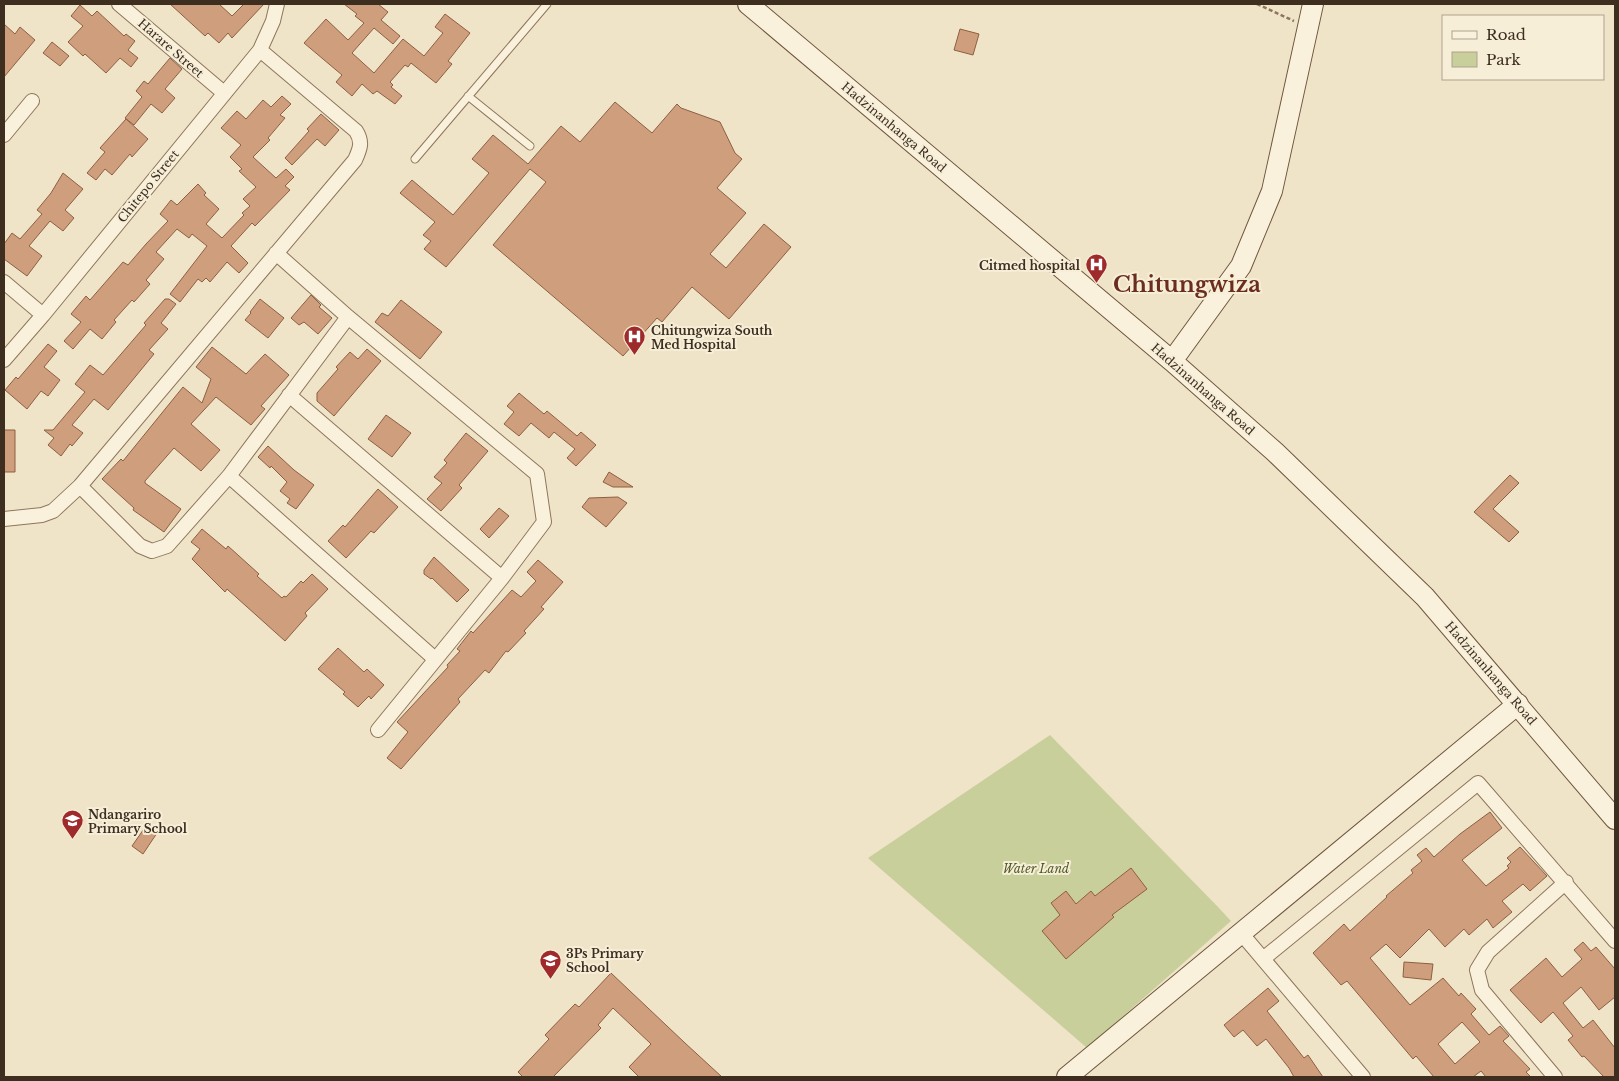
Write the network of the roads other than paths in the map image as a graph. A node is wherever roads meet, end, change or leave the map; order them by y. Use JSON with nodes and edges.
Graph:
{"nodes":[{"id":1,"x":119,"y":4,"type":"edge"},
{"id":2,"x":277,"y":4,"type":"edge"},
{"id":3,"x":547,"y":4,"type":"edge"},
{"id":4,"x":748,"y":4,"type":"edge"},
{"id":5,"x":1313,"y":4,"type":"edge"},
{"id":6,"x":260,"y":50,"type":"junction"},
{"id":7,"x":224,"y":93,"type":"junction"},
{"id":8,"x":468,"y":96,"type":"junction"},
{"id":9,"x":32,"y":102,"type":"dead end"},
{"id":10,"x":4,"y":135,"type":"edge"},
{"id":11,"x":530,"y":146,"type":"dead end"},
{"id":12,"x":415,"y":160,"type":"dead end"},
{"id":13,"x":276,"y":253,"type":"junction"},
{"id":14,"x":4,"y":282,"type":"edge"},
{"id":15,"x":43,"y":315,"type":"junction"},
{"id":16,"x":348,"y":317,"type":"junction"},
{"id":17,"x":4,"y":360,"type":"edge"},
{"id":18,"x":1172,"y":361,"type":"junction"},
{"id":19,"x":289,"y":395,"type":"junction"},
{"id":20,"x":230,"y":476,"type":"junction"},
{"id":21,"x":80,"y":486,"type":"junction"},
{"id":22,"x":4,"y":519,"type":"edge"},
{"id":23,"x":502,"y":578,"type":"junction"},
{"id":24,"x":435,"y":659,"type":"junction"},
{"id":25,"x":1518,"y":704,"type":"junction"},
{"id":26,"x":378,"y":730,"type":"dead end"},
{"id":27,"x":1615,"y":819,"type":"edge"},
{"id":28,"x":1566,"y":882,"type":"junction"},
{"id":29,"x":1241,"y":933,"type":"junction"},
{"id":30,"x":1615,"y":941,"type":"edge"},
{"id":31,"x":1263,"y":958,"type":"junction"},
{"id":32,"x":1067,"y":1077,"type":"edge"},
{"id":33,"x":1363,"y":1077,"type":"edge"},
{"id":34,"x":1555,"y":1077,"type":"edge"}],
"edges":[{"from":1,"to":7,"type":"street","name":"Harare Street"},
{"from":2,"to":6,"type":"street","name":"Chitepo Street"},
{"from":3,"to":8,"type":"lane"},
{"from":4,"to":18,"type":"street","name":"Hadzinanhanga Road"},
{"from":5,"to":18,"type":"street"},
{"from":6,"to":7,"type":"street","name":"Chitepo Street"},
{"from":6,"to":13,"type":"street"},
{"from":7,"to":15,"type":"street","name":"Chitepo Street"},
{"from":8,"to":11,"type":"lane"},
{"from":8,"to":12,"type":"lane"},
{"from":9,"to":10,"type":"street"},
{"from":13,"to":16,"type":"street"},
{"from":13,"to":21,"type":"street"},
{"from":14,"to":15,"type":"street"},
{"from":15,"to":17,"type":"street","name":"Chitepo Street"},
{"from":16,"to":19,"type":"street"},
{"from":16,"to":23,"type":"street"},
{"from":18,"to":25,"type":"street","name":"Hadzinanhanga Road"},
{"from":19,"to":20,"type":"street"},
{"from":19,"to":23,"type":"street"},
{"from":20,"to":21,"type":"street"},
{"from":20,"to":24,"type":"street"},
{"from":21,"to":22,"type":"street"},
{"from":23,"to":24,"type":"street"},
{"from":24,"to":26,"type":"street"},
{"from":25,"to":27,"type":"street","name":"Hadzinanhanga Road"},
{"from":25,"to":29,"type":"street"},
{"from":28,"to":30,"type":"street"},
{"from":28,"to":31,"type":"street"},
{"from":28,"to":34,"type":"street"},
{"from":29,"to":31,"type":"street"},
{"from":29,"to":32,"type":"street"},
{"from":31,"to":33,"type":"street"}]}
